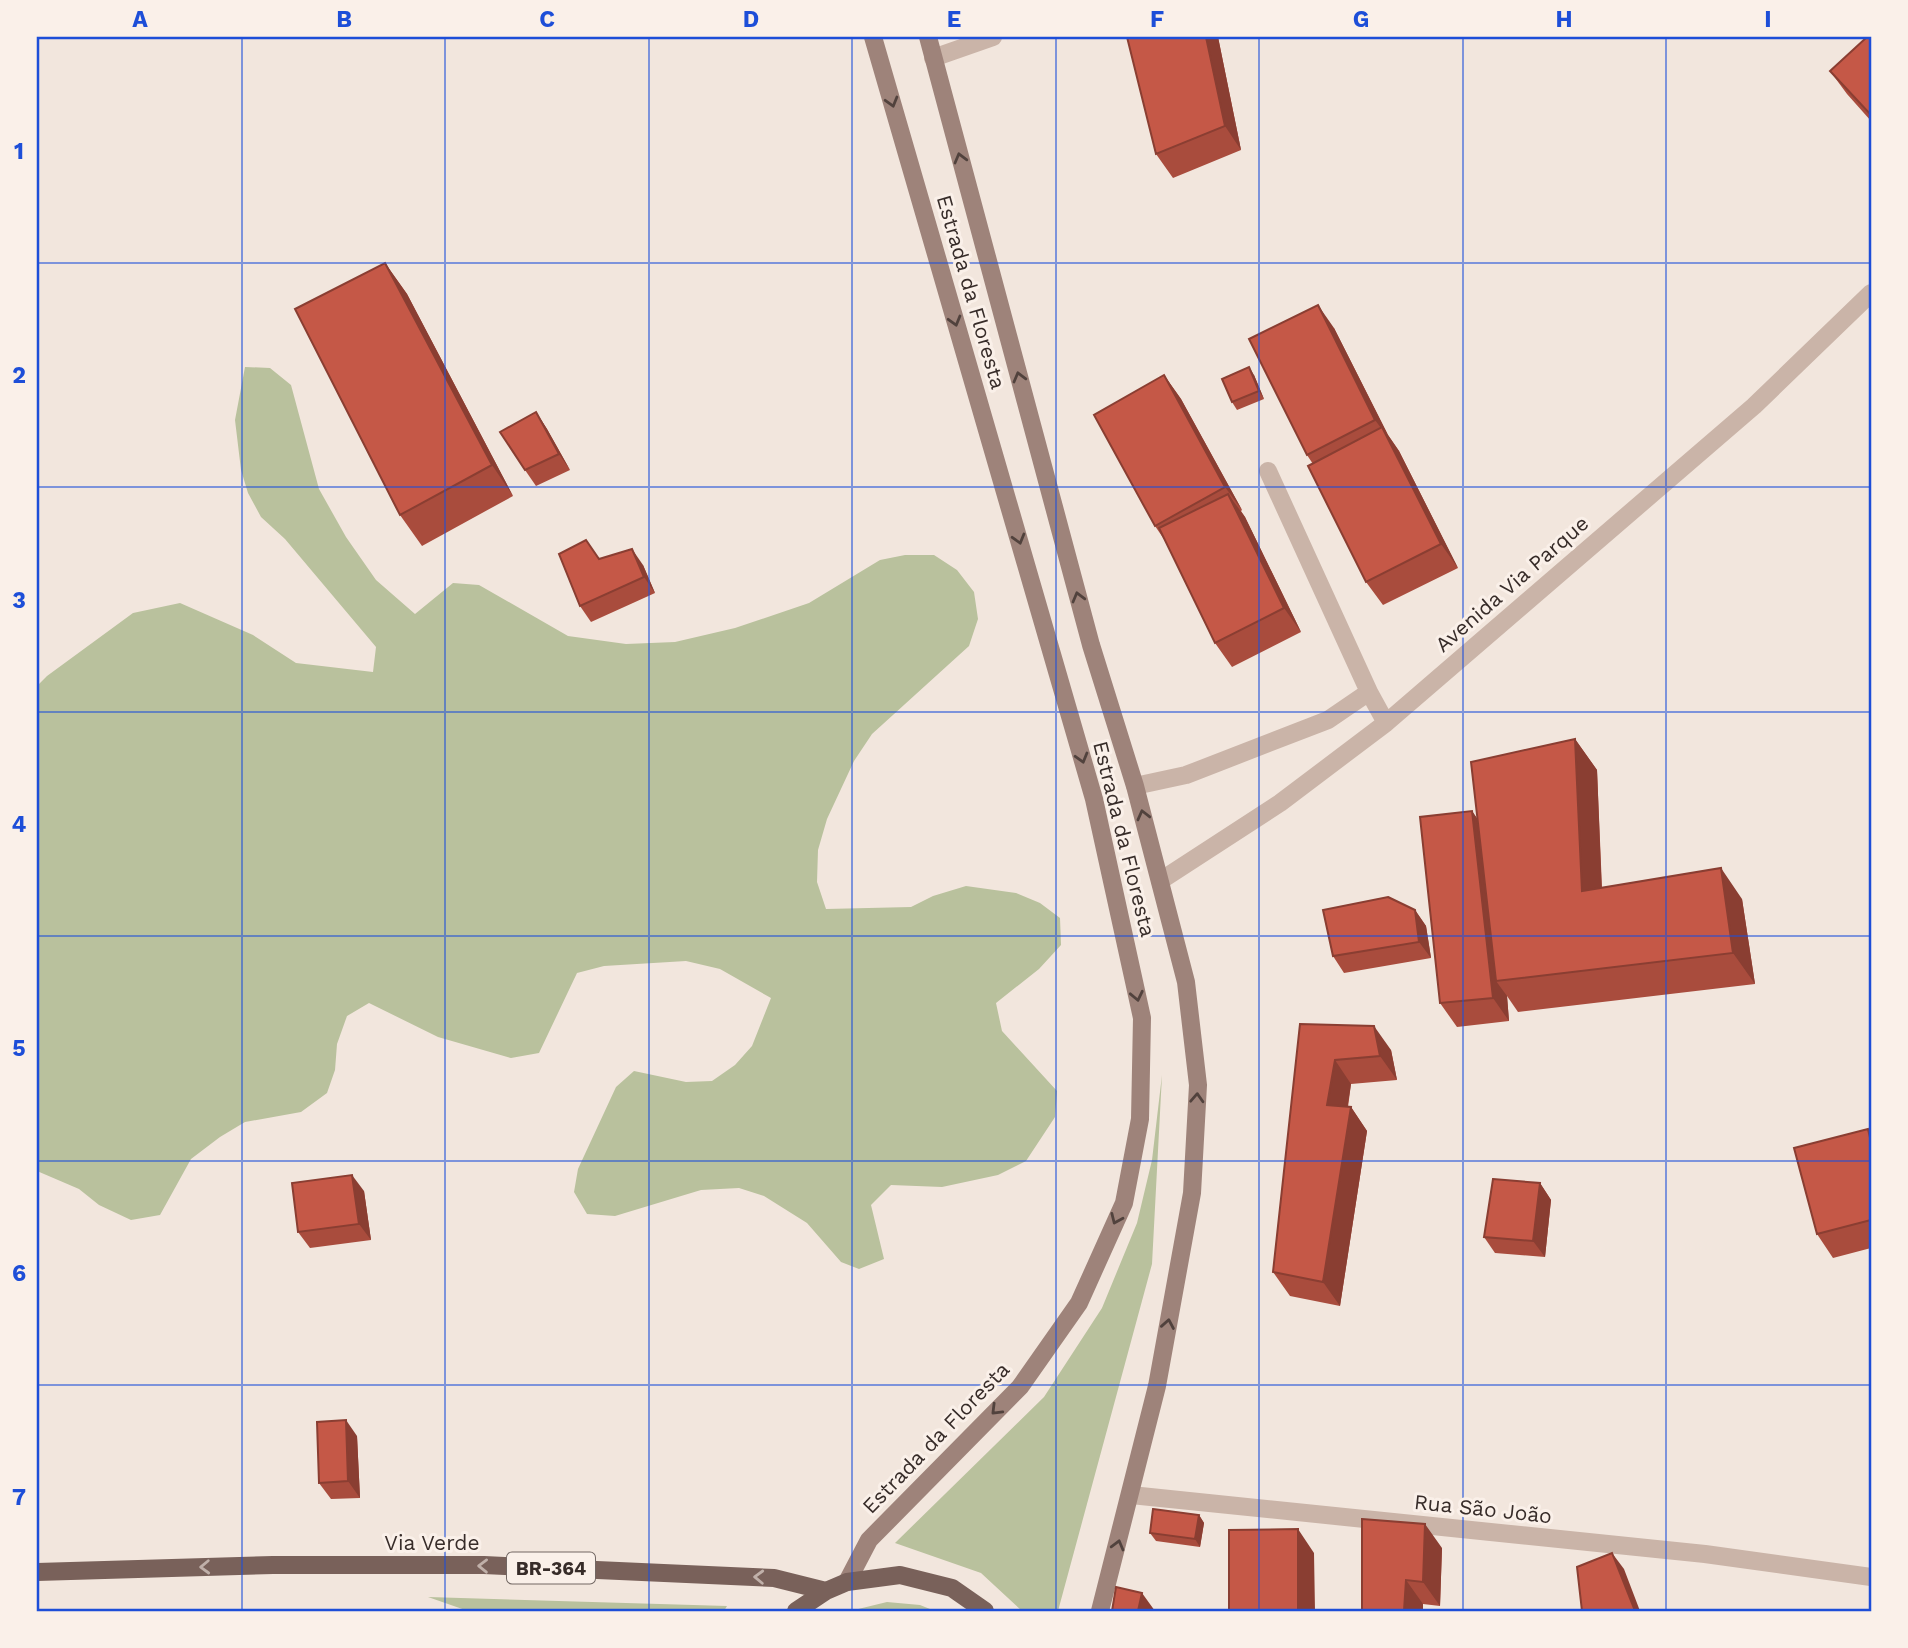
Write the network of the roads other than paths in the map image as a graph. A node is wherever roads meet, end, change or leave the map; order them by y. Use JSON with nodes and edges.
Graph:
{"nodes":[{"id":1,"x":873,"y":37,"type":"edge"},
{"id":2,"x":928,"y":37,"type":"edge"},
{"id":3,"x":993,"y":37,"type":"edge"},
{"id":4,"x":933,"y":58,"type":"junction"},
{"id":5,"x":1871,"y":293,"type":"edge"},
{"id":6,"x":1268,"y":471,"type":"dead end"},
{"id":7,"x":1368,"y":692,"type":"junction"},
{"id":8,"x":1386,"y":723,"type":"junction"},
{"id":9,"x":1135,"y":786,"type":"junction"},
{"id":10,"x":1160,"y":881,"type":"junction"},
{"id":11,"x":1131,"y":1495,"type":"junction"},
{"id":12,"x":37,"y":1572,"type":"edge"},
{"id":13,"x":1871,"y":1577,"type":"edge"},
{"id":14,"x":847,"y":1582,"type":"junction"},
{"id":15,"x":826,"y":1591,"type":"junction"},
{"id":16,"x":796,"y":1611,"type":"edge"},
{"id":17,"x":985,"y":1611,"type":"edge"},
{"id":18,"x":1100,"y":1611,"type":"edge"}],
"edges":[{"from":1,"to":14,"type":"main road","name":"Estrada da Floresta","one_way":true},
{"from":2,"to":4,"type":"main road","name":"Estrada da Floresta"},
{"from":3,"to":4,"type":"street"},
{"from":9,"to":4,"type":"main road","name":"Estrada da Floresta","one_way":true},
{"from":5,"to":8,"type":"street","name":"Avenida Via Parque"},
{"from":6,"to":7,"type":"street"},
{"from":7,"to":8,"type":"street"},
{"from":7,"to":9,"type":"street"},
{"from":8,"to":10,"type":"street","name":"Avenida Via Parque"},
{"from":10,"to":9,"type":"main road","name":"Estrada da Floresta","one_way":true},
{"from":11,"to":10,"type":"main road","name":"Estrada da Floresta","one_way":true},
{"from":11,"to":13,"type":"street","name":"Rua São João"},
{"from":18,"to":11,"type":"main road","name":"Estrada da Floresta","one_way":true},
{"from":15,"to":12,"type":"main road","name":"Via Verde","number":"BR-364","one_way":true},
{"from":14,"to":15,"type":"main road"},
{"from":14,"to":17,"type":"main road"},
{"from":15,"to":16,"type":"main road"}]}
